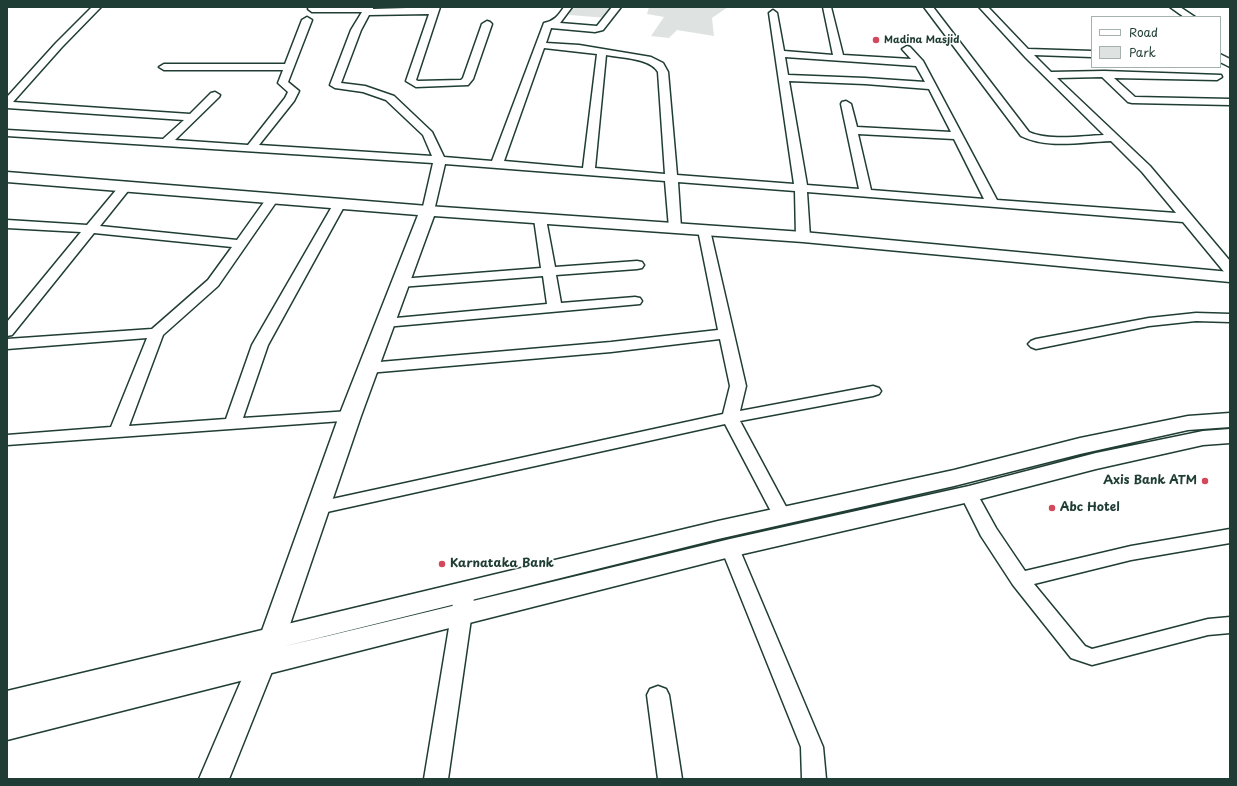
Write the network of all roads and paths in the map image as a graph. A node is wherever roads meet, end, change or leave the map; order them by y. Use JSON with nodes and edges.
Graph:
{"nodes":[{"id":1,"x":97,"y":7,"type":"edge"},
{"id":2,"x":568,"y":7,"type":"edge"},
{"id":3,"x":617,"y":7,"type":"edge"},
{"id":4,"x":827,"y":7,"type":"edge"},
{"id":5,"x":928,"y":7,"type":"edge"},
{"id":6,"x":983,"y":7,"type":"edge"},
{"id":7,"x":1174,"y":7,"type":"edge"},
{"id":8,"x":312,"y":9,"type":"dead end"},
{"id":9,"x":368,"y":9,"type":"edge"},
{"id":10,"x":436,"y":9,"type":"edge"},
{"id":11,"x":772,"y":13,"type":"dead end"},
{"id":12,"x":1188,"y":16,"type":"edge"},
{"id":13,"x":307,"y":20,"type":"dead end"},
{"id":14,"x":487,"y":24,"type":"dead end"},
{"id":15,"x":553,"y":24,"type":"junction"},
{"id":16,"x":541,"y":45,"type":"junction"},
{"id":17,"x":907,"y":49,"type":"dead end"},
{"id":18,"x":602,"y":52,"type":"junction"},
{"id":19,"x":1026,"y":52,"type":"junction"},
{"id":20,"x":779,"y":54,"type":"junction"},
{"id":21,"x":1091,"y":54,"type":"edge"},
{"id":22,"x":839,"y":58,"type":"junction"},
{"id":23,"x":1221,"y":58,"type":"edge"},
{"id":24,"x":920,"y":63,"type":"junction"},
{"id":25,"x":1230,"y":64,"type":"edge"},
{"id":26,"x":164,"y":67,"type":"dead end"},
{"id":27,"x":289,"y":67,"type":"junction"},
{"id":28,"x":1104,"y":74,"type":"junction"},
{"id":29,"x":1048,"y":75,"type":"junction"},
{"id":30,"x":1217,"y":77,"type":"dead end"},
{"id":31,"x":783,"y":78,"type":"junction"},
{"id":32,"x":932,"y":86,"type":"junction"},
{"id":33,"x":215,"y":95,"type":"dead end"},
{"id":34,"x":1230,"y":102,"type":"edge"},
{"id":35,"x":7,"y":104,"type":"edge"},
{"id":36,"x":846,"y":104,"type":"dead end"},
{"id":37,"x":193,"y":117,"type":"junction"},
{"id":38,"x":852,"y":130,"type":"junction"},
{"id":39,"x":7,"y":133,"type":"edge"},
{"id":40,"x":958,"y":136,"type":"junction"},
{"id":41,"x":1114,"y":138,"type":"junction"},
{"id":42,"x":166,"y":143,"type":"junction"},
{"id":43,"x":251,"y":148,"type":"junction"},
{"id":44,"x":440,"y":160,"type":"junction"},
{"id":45,"x":497,"y":164,"type":"junction"},
{"id":46,"x":589,"y":171,"type":"junction"},
{"id":47,"x":7,"y":177,"type":"edge"},
{"id":48,"x":670,"y":178,"type":"junction"},
{"id":49,"x":126,"y":186,"type":"junction"},
{"id":50,"x":801,"y":188,"type":"junction"},
{"id":51,"x":866,"y":193,"type":"junction"},
{"id":52,"x":273,"y":198,"type":"junction"},
{"id":53,"x":340,"y":203,"type":"junction"},
{"id":54,"x":993,"y":203,"type":"junction"},
{"id":55,"x":428,"y":210,"type":"junction"},
{"id":56,"x":540,"y":218,"type":"junction"},
{"id":57,"x":1187,"y":218,"type":"junction"},
{"id":58,"x":7,"y":224,"type":"edge"},
{"id":59,"x":675,"y":228,"type":"junction"},
{"id":60,"x":91,"y":229,"type":"junction"},
{"id":61,"x":704,"y":230,"type":"junction"},
{"id":62,"x":803,"y":237,"type":"junction"},
{"id":63,"x":240,"y":244,"type":"junction"},
{"id":64,"x":637,"y":265,"type":"dead end"},
{"id":65,"x":1230,"y":270,"type":"edge"},
{"id":66,"x":548,"y":271,"type":"junction"},
{"id":67,"x":1230,"y":277,"type":"edge"},
{"id":68,"x":400,"y":283,"type":"junction"},
{"id":69,"x":635,"y":301,"type":"dead end"},
{"id":70,"x":555,"y":308,"type":"junction"},
{"id":71,"x":1230,"y":318,"type":"edge"},
{"id":72,"x":385,"y":323,"type":"junction"},
{"id":73,"x":7,"y":332,"type":"edge"},
{"id":74,"x":156,"y":333,"type":"junction"},
{"id":75,"x":727,"y":334,"type":"junction"},
{"id":76,"x":7,"y":344,"type":"edge"},
{"id":77,"x":1036,"y":344,"type":"dead end"},
{"id":78,"x":368,"y":368,"type":"junction"},
{"id":79,"x":873,"y":391,"type":"dead end"},
{"id":80,"x":350,"y":416,"type":"junction"},
{"id":81,"x":730,"y":418,"type":"junction"},
{"id":82,"x":1230,"y":420,"type":"edge"},
{"id":83,"x":233,"y":424,"type":"junction"},
{"id":84,"x":118,"y":432,"type":"junction"},
{"id":85,"x":1230,"y":436,"type":"edge"},
{"id":86,"x":7,"y":440,"type":"edge"},
{"id":87,"x":969,"y":494,"type":"junction"},
{"id":88,"x":318,"y":508,"type":"junction"},
{"id":89,"x":782,"y":516,"type":"junction"},
{"id":90,"x":1230,"y":536,"type":"edge"},
{"id":91,"x":730,"y":548,"type":"junction"},
{"id":92,"x":1020,"y":580,"type":"junction"},
{"id":93,"x":464,"y":603,"type":"junction"},
{"id":94,"x":1230,"y":625,"type":"edge"},
{"id":95,"x":272,"y":639,"type":"junction"},
{"id":96,"x":261,"y":665,"type":"junction"},
{"id":97,"x":658,"y":695,"type":"dead end"},
{"id":98,"x":7,"y":703,"type":"edge"},
{"id":99,"x":7,"y":728,"type":"edge"},
{"id":100,"x":214,"y":779,"type":"edge"},
{"id":101,"x":436,"y":779,"type":"edge"},
{"id":102,"x":670,"y":779,"type":"edge"},
{"id":103,"x":814,"y":779,"type":"edge"}],
"edges":[{"from":1,"to":35,"type":"street"},
{"from":2,"to":15,"type":"street"},
{"from":3,"to":15,"type":"street"},
{"from":4,"to":22,"type":"street"},
{"from":5,"to":41,"type":"street"},
{"from":6,"to":19,"type":"street"},
{"from":7,"to":12,"type":"street"},
{"from":8,"to":9,"type":"street"},
{"from":9,"to":10,"type":"street"},
{"from":9,"to":44,"type":"street"},
{"from":10,"to":14,"type":"street"},
{"from":11,"to":20,"type":"street"},
{"from":13,"to":27,"type":"street"},
{"from":15,"to":16,"type":"street"},
{"from":16,"to":18,"type":"street"},
{"from":16,"to":45,"type":"street"},
{"from":17,"to":24,"type":"street"},
{"from":18,"to":46,"type":"street"},
{"from":18,"to":48,"type":"street"},
{"from":19,"to":21,"type":"street"},
{"from":19,"to":29,"type":"street"},
{"from":20,"to":22,"type":"street"},
{"from":20,"to":31,"type":"street"},
{"from":22,"to":24,"type":"street"},
{"from":23,"to":25,"type":"street"},
{"from":24,"to":32,"type":"street"},
{"from":26,"to":27,"type":"street"},
{"from":27,"to":43,"type":"street"},
{"from":28,"to":29,"type":"street"},
{"from":28,"to":30,"type":"street"},
{"from":28,"to":34,"type":"street"},
{"from":29,"to":41,"type":"street"},
{"from":31,"to":32,"type":"street"},
{"from":31,"to":50,"type":"street"},
{"from":32,"to":40,"type":"street"},
{"from":33,"to":37,"type":"street"},
{"from":35,"to":37,"type":"street"},
{"from":36,"to":38,"type":"street"},
{"from":37,"to":42,"type":"street"},
{"from":38,"to":40,"type":"street"},
{"from":38,"to":51,"type":"street"},
{"from":39,"to":42,"type":"street"},
{"from":40,"to":54,"type":"street"},
{"from":41,"to":57,"type":"street"},
{"from":42,"to":43,"type":"street"},
{"from":43,"to":44,"type":"street"},
{"from":44,"to":45,"type":"street"},
{"from":44,"to":55,"type":"street"},
{"from":45,"to":46,"type":"street"},
{"from":46,"to":48,"type":"street"},
{"from":47,"to":49,"type":"street"},
{"from":48,"to":50,"type":"street"},
{"from":48,"to":59,"type":"street"},
{"from":49,"to":52,"type":"street"},
{"from":49,"to":60,"type":"street"},
{"from":50,"to":51,"type":"street"},
{"from":50,"to":62,"type":"street"},
{"from":51,"to":54,"type":"street"},
{"from":52,"to":53,"type":"street"},
{"from":52,"to":63,"type":"street"},
{"from":53,"to":55,"type":"street"},
{"from":53,"to":83,"type":"street"},
{"from":54,"to":57,"type":"street"},
{"from":55,"to":56,"type":"street"},
{"from":55,"to":68,"type":"street"},
{"from":56,"to":59,"type":"street"},
{"from":56,"to":66,"type":"street"},
{"from":57,"to":65,"type":"street"},
{"from":58,"to":60,"type":"street"},
{"from":59,"to":61,"type":"street"},
{"from":60,"to":63,"type":"street"},
{"from":60,"to":73,"type":"street"},
{"from":61,"to":62,"type":"street"},
{"from":61,"to":75,"type":"street"},
{"from":62,"to":67,"type":"street"},
{"from":63,"to":74,"type":"street"},
{"from":64,"to":66,"type":"street"},
{"from":66,"to":68,"type":"street"},
{"from":66,"to":70,"type":"street"},
{"from":68,"to":72,"type":"street"},
{"from":69,"to":70,"type":"street"},
{"from":70,"to":72,"type":"street"},
{"from":71,"to":77,"type":"street"},
{"from":72,"to":78,"type":"street"},
{"from":74,"to":76,"type":"street"},
{"from":74,"to":84,"type":"street"},
{"from":75,"to":78,"type":"street"},
{"from":75,"to":81,"type":"street"},
{"from":78,"to":80,"type":"street"},
{"from":79,"to":81,"type":"street"},
{"from":80,"to":83,"type":"street"},
{"from":80,"to":88,"type":"street"},
{"from":81,"to":88,"type":"street"},
{"from":81,"to":89,"type":"street"},
{"from":82,"to":89,"type":"main road"},
{"from":83,"to":84,"type":"street"},
{"from":84,"to":86,"type":"street"},
{"from":85,"to":87,"type":"main road"},
{"from":87,"to":91,"type":"main road"},
{"from":87,"to":92,"type":"street"},
{"from":88,"to":95,"type":"street"},
{"from":89,"to":93,"type":"main road"},
{"from":90,"to":92,"type":"street"},
{"from":91,"to":93,"type":"main road"},
{"from":91,"to":103,"type":"street"},
{"from":92,"to":94,"type":"street"},
{"from":93,"to":95,"type":"main road"},
{"from":93,"to":96,"type":"main road"},
{"from":93,"to":101,"type":"street"},
{"from":95,"to":96,"type":"street"},
{"from":95,"to":98,"type":"main road"},
{"from":96,"to":99,"type":"main road"},
{"from":96,"to":100,"type":"street"},
{"from":97,"to":102,"type":"street"}]}
